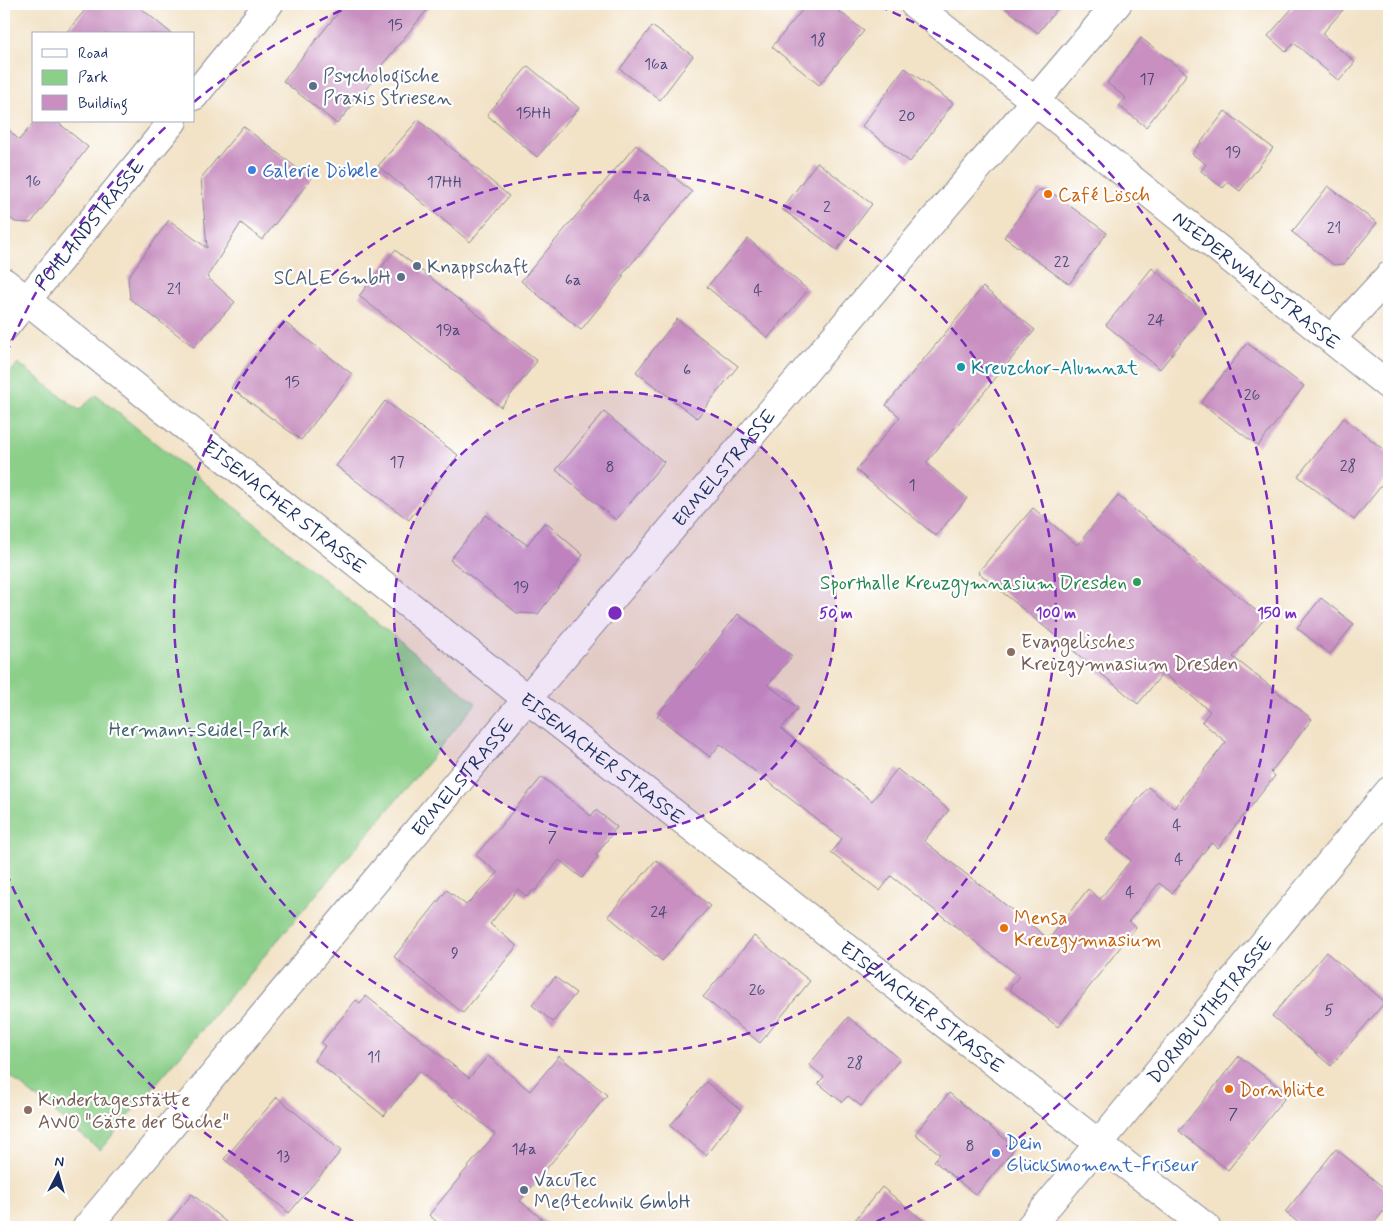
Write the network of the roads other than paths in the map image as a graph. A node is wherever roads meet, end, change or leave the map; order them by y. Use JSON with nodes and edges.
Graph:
{"nodes":[{"id":1,"x":269,"y":4,"type":"edge"},
{"id":2,"x":914,"y":4,"type":"edge"},
{"id":3,"x":1117,"y":4,"type":"edge"},
{"id":4,"x":195,"y":95,"type":"edge"},
{"id":5,"x":1035,"y":102,"type":"junction"},
{"id":6,"x":172,"y":122,"type":"edge"},
{"id":7,"x":1389,"y":276,"type":"edge"},
{"id":8,"x":4,"y":282,"type":"edge"},
{"id":9,"x":27,"y":300,"type":"junction"},
{"id":10,"x":4,"y":328,"type":"edge"},
{"id":11,"x":1331,"y":339,"type":"junction"},
{"id":12,"x":1389,"y":386,"type":"edge"},
{"id":13,"x":527,"y":699,"type":"junction"},
{"id":14,"x":1389,"y":791,"type":"edge"},
{"id":15,"x":1099,"y":1143,"type":"junction"},
{"id":16,"x":87,"y":1227,"type":"edge"},
{"id":17,"x":1030,"y":1227,"type":"edge"},
{"id":18,"x":1206,"y":1227,"type":"edge"}],
"edges":[{"from":1,"to":4,"type":"street"},
{"from":2,"to":5,"type":"street","name":"NIEDERWALDSTRASSE"},
{"from":3,"to":5,"type":"street","name":"ERMELSTRASSE"},
{"from":5,"to":11,"type":"street","name":"NIEDERWALDSTRASSE"},
{"from":5,"to":13,"type":"street","name":"ERMELSTRASSE"},
{"from":6,"to":9,"type":"street","name":"POHLANDSTRASSE"},
{"from":7,"to":11,"type":"street"},
{"from":8,"to":9,"type":"street","name":"EISENACHER STRASSE"},
{"from":9,"to":10,"type":"street","name":"POHLANDSTRASSE"},
{"from":9,"to":13,"type":"street","name":"EISENACHER STRASSE"},
{"from":11,"to":12,"type":"street","name":"NIEDERWALDSTRASSE"},
{"from":13,"to":15,"type":"street","name":"EISENACHER STRASSE"},
{"from":13,"to":16,"type":"street","name":"ERMELSTRASSE"},
{"from":14,"to":15,"type":"street","name":"DORNBLÜTHSTRASSE"},
{"from":15,"to":17,"type":"street","name":"DORNBLÜTHSTRASSE"},
{"from":15,"to":18,"type":"street","name":"EISENACHER STRASSE"}]}
